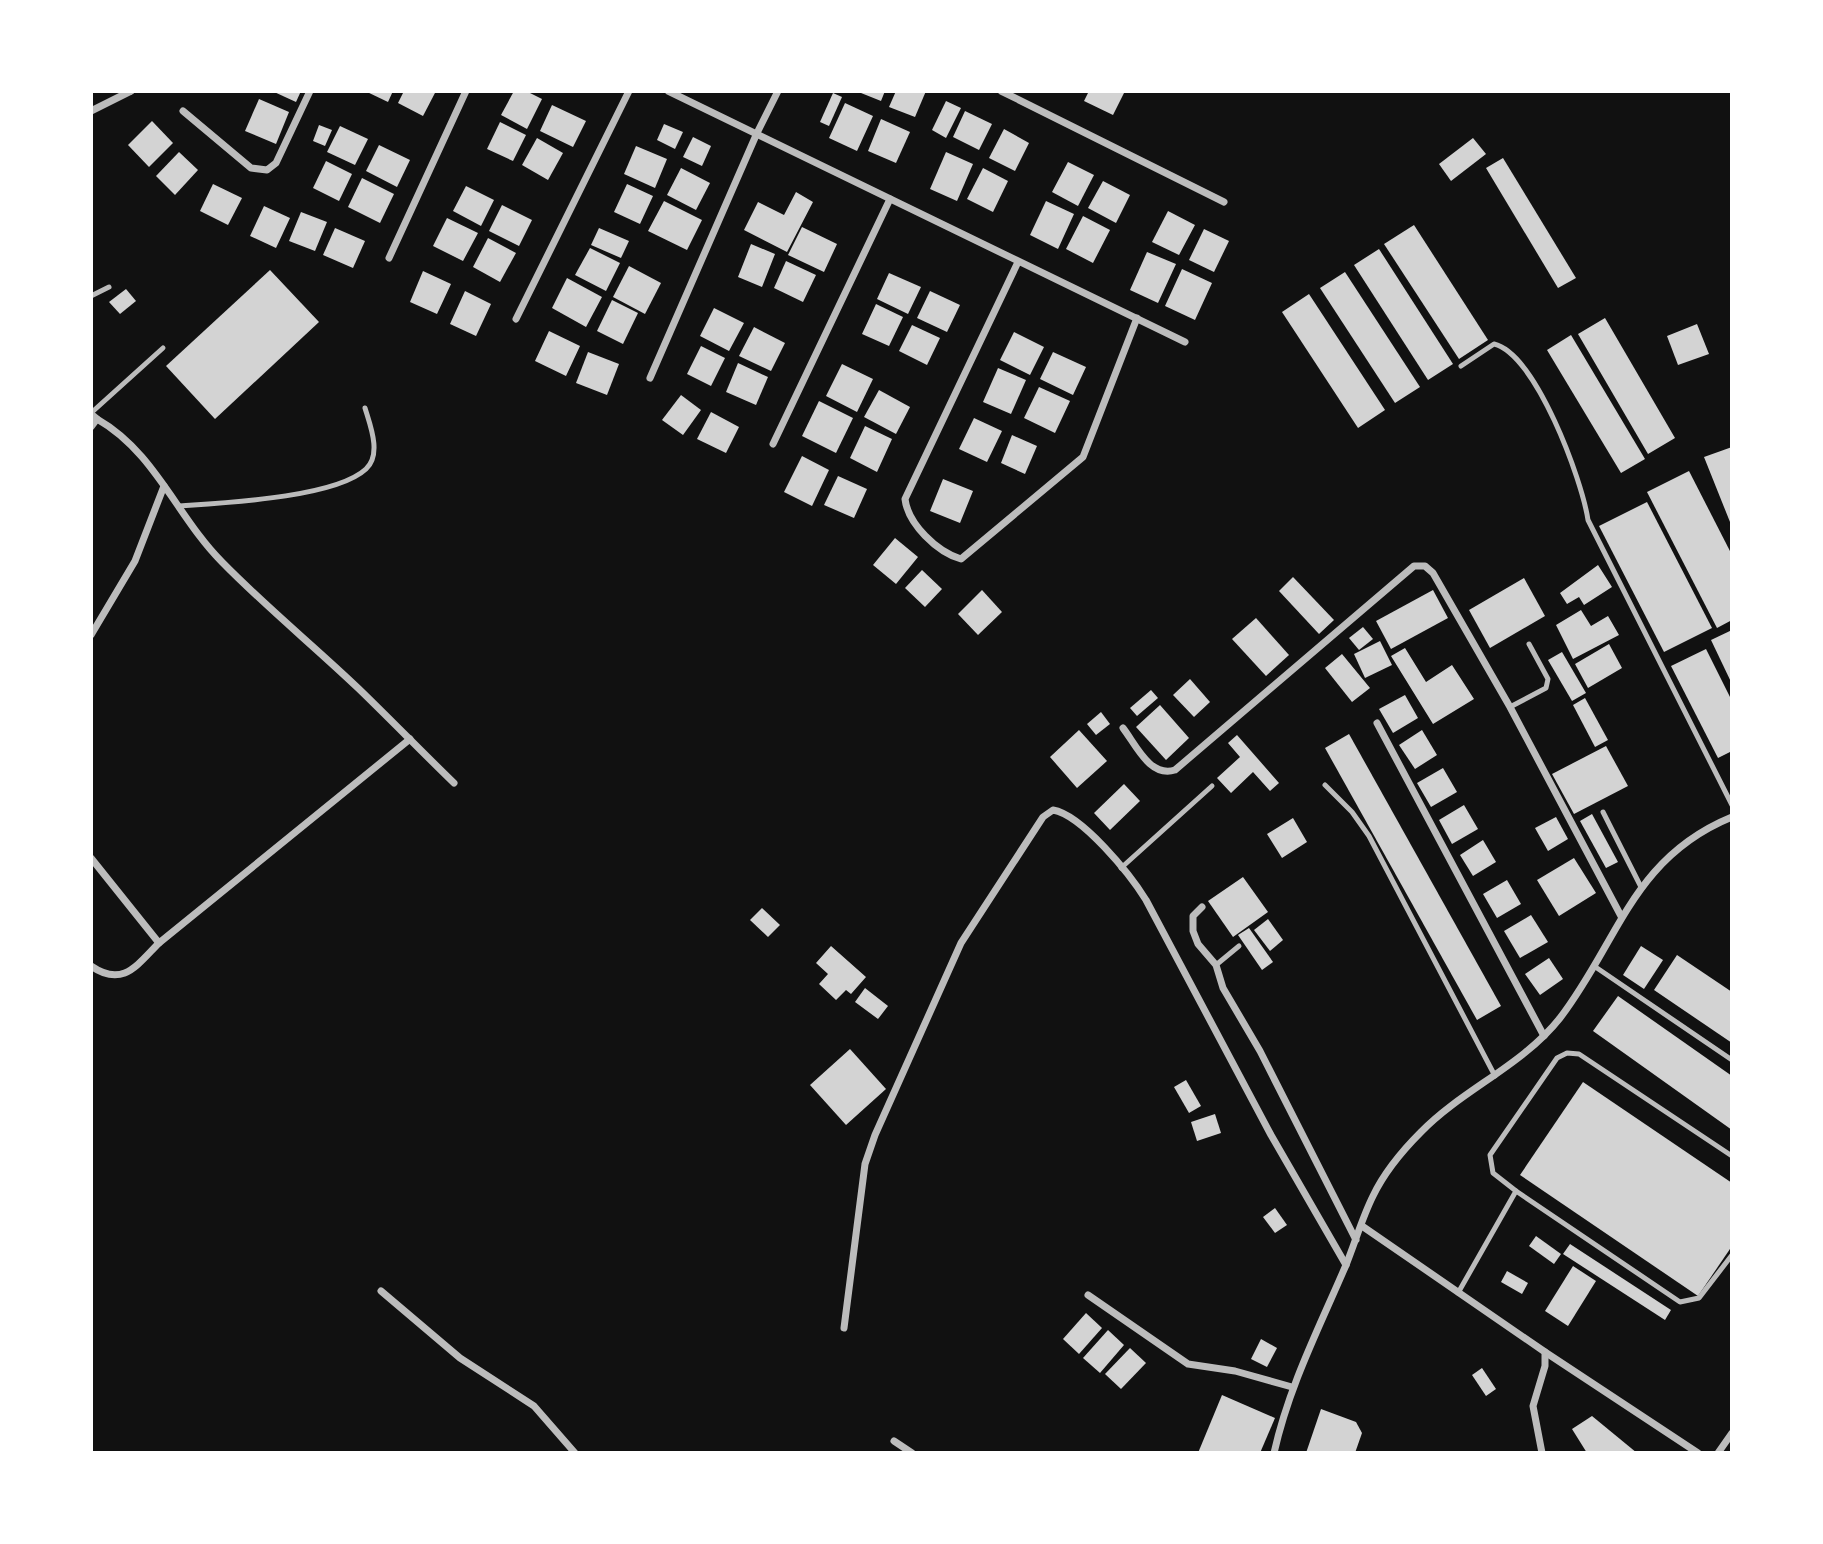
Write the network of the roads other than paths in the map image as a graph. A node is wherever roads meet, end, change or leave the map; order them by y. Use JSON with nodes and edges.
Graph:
{"nodes":[{"id":1,"x":108,"y":91,"type":"edge"},
{"id":2,"x":131,"y":91,"type":"edge"},
{"id":3,"x":310,"y":91,"type":"edge"},
{"id":4,"x":466,"y":91,"type":"edge"},
{"id":5,"x":629,"y":91,"type":"edge"},
{"id":6,"x":668,"y":91,"type":"edge"},
{"id":7,"x":778,"y":91,"type":"edge"},
{"id":8,"x":1001,"y":91,"type":"edge"},
{"id":9,"x":111,"y":102,"type":"junction"},
{"id":10,"x":91,"y":111,"type":"edge"},
{"id":11,"x":183,"y":111,"type":"dead end"},
{"id":12,"x":757,"y":133,"type":"junction"},
{"id":13,"x":890,"y":199,"type":"junction"},
{"id":14,"x":1224,"y":202,"type":"dead end"},
{"id":15,"x":389,"y":258,"type":"dead end"},
{"id":16,"x":1018,"y":262,"type":"junction"},
{"id":17,"x":109,"y":287,"type":"dead end"},
{"id":18,"x":91,"y":296,"type":"edge"},
{"id":19,"x":516,"y":318,"type":"dead end"},
{"id":20,"x":1137,"y":318,"type":"junction"},
{"id":21,"x":1185,"y":342,"type":"dead end"},
{"id":22,"x":163,"y":348,"type":"dead end"},
{"id":23,"x":1461,"y":366,"type":"dead end"},
{"id":24,"x":650,"y":378,"type":"dead end"},
{"id":25,"x":365,"y":408,"type":"dead end"},
{"id":26,"x":93,"y":416,"type":"edge"},
{"id":27,"x":91,"y":426,"type":"edge"},
{"id":28,"x":773,"y":444,"type":"dead end"},
{"id":29,"x":164,"y":486,"type":"junction"},
{"id":30,"x":178,"y":506,"type":"junction"},
{"id":31,"x":91,"y":635,"type":"edge"},
{"id":32,"x":1529,"y":644,"type":"dead end"},
{"id":33,"x":1510,"y":707,"type":"junction"},
{"id":34,"x":1377,"y":723,"type":"dead end"},
{"id":35,"x":1123,"y":728,"type":"dead end"},
{"id":36,"x":410,"y":739,"type":"junction"},
{"id":37,"x":454,"y":783,"type":"dead end"},
{"id":38,"x":1325,"y":785,"type":"dead end"},
{"id":39,"x":1212,"y":786,"type":"dead end"},
{"id":40,"x":1732,"y":805,"type":"edge"},
{"id":41,"x":1603,"y":812,"type":"dead end"},
{"id":42,"x":1732,"y":817,"type":"edge"},
{"id":43,"x":91,"y":858,"type":"edge"},
{"id":44,"x":1121,"y":868,"type":"junction"},
{"id":45,"x":1641,"y":887,"type":"junction"},
{"id":46,"x":1202,"y":907,"type":"dead end"},
{"id":47,"x":1621,"y":916,"type":"junction"},
{"id":48,"x":159,"y":943,"type":"junction"},
{"id":49,"x":1239,"y":946,"type":"dead end"},
{"id":50,"x":1216,"y":965,"type":"junction"},
{"id":51,"x":91,"y":966,"type":"edge"},
{"id":52,"x":1594,"y":966,"type":"junction"},
{"id":53,"x":1544,"y":1036,"type":"junction"},
{"id":54,"x":1732,"y":1060,"type":"edge"},
{"id":55,"x":1495,"y":1076,"type":"junction"},
{"id":56,"x":1732,"y":1156,"type":"edge"},
{"id":57,"x":1516,"y":1191,"type":"junction"},
{"id":58,"x":1362,"y":1226,"type":"junction"},
{"id":59,"x":1356,"y":1240,"type":"junction"},
{"id":60,"x":1732,"y":1255,"type":"edge"},
{"id":61,"x":1346,"y":1265,"type":"junction"},
{"id":62,"x":381,"y":1291,"type":"dead end"},
{"id":63,"x":1458,"y":1293,"type":"junction"},
{"id":64,"x":1088,"y":1295,"type":"dead end"},
{"id":65,"x":844,"y":1328,"type":"dead end"},
{"id":66,"x":1545,"y":1352,"type":"junction"},
{"id":67,"x":1292,"y":1387,"type":"junction"},
{"id":68,"x":1732,"y":1433,"type":"edge"},
{"id":69,"x":894,"y":1441,"type":"dead end"},
{"id":70,"x":575,"y":1453,"type":"edge"},
{"id":71,"x":912,"y":1453,"type":"edge"},
{"id":72,"x":1273,"y":1453,"type":"edge"},
{"id":73,"x":1542,"y":1453,"type":"edge"},
{"id":74,"x":1698,"y":1453,"type":"edge"},
{"id":75,"x":1718,"y":1453,"type":"edge"}],
"edges":[{"from":1,"to":9,"type":"street"},
{"from":2,"to":9,"type":"street"},
{"from":3,"to":11,"type":"street"},
{"from":4,"to":15,"type":"street"},
{"from":5,"to":19,"type":"street"},
{"from":6,"to":12,"type":"street"},
{"from":7,"to":12,"type":"street"},
{"from":8,"to":14,"type":"street"},
{"from":9,"to":10,"type":"street"},
{"from":12,"to":13,"type":"street"},
{"from":12,"to":24,"type":"street"},
{"from":13,"to":16,"type":"street"},
{"from":13,"to":28,"type":"street"},
{"from":16,"to":20,"type":"street"},
{"from":16,"to":20,"type":"street"},
{"from":17,"to":18,"type":"lane"},
{"from":20,"to":21,"type":"street"},
{"from":22,"to":26,"type":"lane"},
{"from":23,"to":40,"type":"lane"},
{"from":25,"to":30,"type":"lane"},
{"from":26,"to":27,"type":"street"},
{"from":26,"to":29,"type":"street"},
{"from":29,"to":30,"type":"street"},
{"from":29,"to":31,"type":"street"},
{"from":30,"to":36,"type":"street"},
{"from":32,"to":33,"type":"lane"},
{"from":33,"to":35,"type":"street"},
{"from":33,"to":47,"type":"street"},
{"from":34,"to":53,"type":"street"},
{"from":36,"to":37,"type":"street"},
{"from":36,"to":48,"type":"street"},
{"from":38,"to":55,"type":"lane"},
{"from":39,"to":44,"type":"lane"},
{"from":41,"to":45,"type":"lane"},
{"from":42,"to":45,"type":"street"},
{"from":43,"to":48,"type":"street"},
{"from":44,"to":61,"type":"street"},
{"from":44,"to":65,"type":"street"},
{"from":45,"to":47,"type":"street"},
{"from":46,"to":50,"type":"street"},
{"from":47,"to":52,"type":"street"},
{"from":48,"to":51,"type":"street"},
{"from":49,"to":50,"type":"lane"},
{"from":50,"to":59,"type":"street"},
{"from":52,"to":53,"type":"street"},
{"from":52,"to":54,"type":"lane"},
{"from":53,"to":55,"type":"street"},
{"from":55,"to":58,"type":"street"},
{"from":56,"to":57,"type":"lane"},
{"from":57,"to":60,"type":"lane"},
{"from":57,"to":63,"type":"lane"},
{"from":58,"to":59,"type":"street"},
{"from":58,"to":63,"type":"street"},
{"from":59,"to":61,"type":"street"},
{"from":61,"to":67,"type":"street"},
{"from":62,"to":70,"type":"street"},
{"from":63,"to":66,"type":"street"},
{"from":64,"to":67,"type":"street"},
{"from":66,"to":73,"type":"street"},
{"from":66,"to":74,"type":"street"},
{"from":67,"to":72,"type":"street"},
{"from":68,"to":75,"type":"street"},
{"from":69,"to":71,"type":"street"}]}
